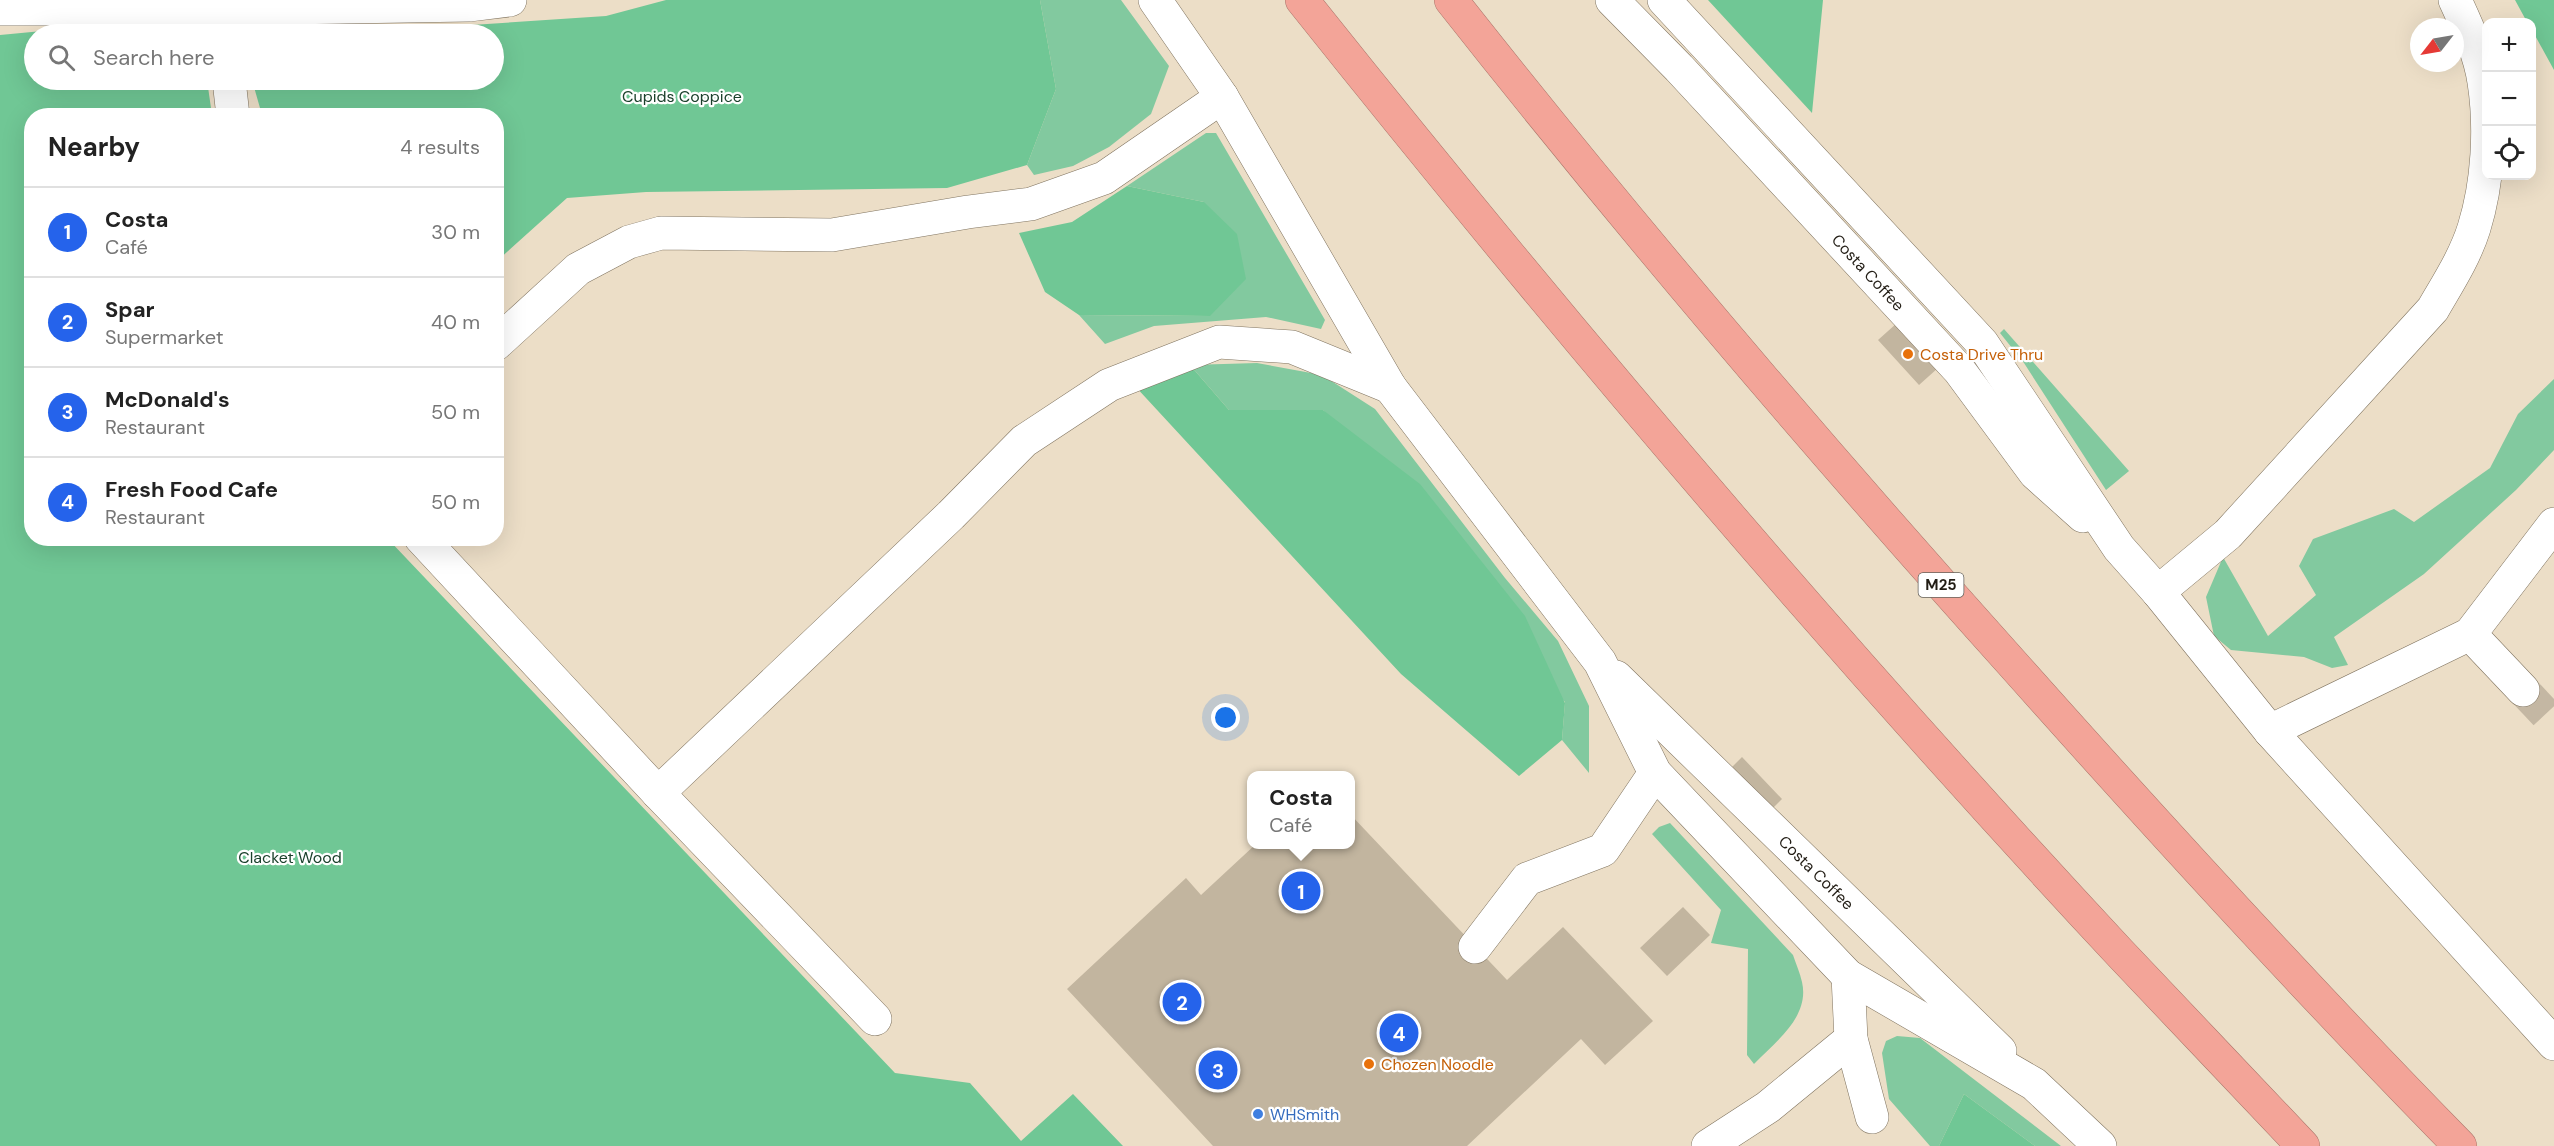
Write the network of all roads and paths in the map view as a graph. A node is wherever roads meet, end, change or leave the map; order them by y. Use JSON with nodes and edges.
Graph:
{"nodes":[{"id":1,"x":510,"y":0,"type":"edge"},
{"id":2,"x":1155,"y":0,"type":"edge"},
{"id":3,"x":1302,"y":0,"type":"edge"},
{"id":4,"x":1451,"y":0,"type":"edge"},
{"id":5,"x":1612,"y":0,"type":"edge"},
{"id":6,"x":1664,"y":0,"type":"edge"},
{"id":7,"x":2456,"y":0,"type":"edge"},
{"id":8,"x":0,"y":9,"type":"edge"},
{"id":9,"x":221,"y":22,"type":"edge"},
{"id":10,"x":230,"y":90,"type":"edge"},
{"id":11,"x":1222,"y":97,"type":"junction"},
{"id":12,"x":232,"y":108,"type":"edge"},
{"id":13,"x":504,"y":337,"type":"edge"},
{"id":14,"x":1390,"y":387,"type":"junction"},
{"id":15,"x":2554,"y":524,"type":"edge"},
{"id":16,"x":428,"y":546,"type":"edge"},
{"id":17,"x":2119,"y":548,"type":"junction"},
{"id":18,"x":2158,"y":592,"type":"junction"},
{"id":19,"x":2470,"y":634,"type":"junction"},
{"id":20,"x":1600,"y":662,"type":"junction"},
{"id":21,"x":2523,"y":690,"type":"tunnel mouth"},
{"id":22,"x":2270,"y":731,"type":"junction"},
{"id":23,"x":1655,"y":773,"type":"junction"},
{"id":24,"x":658,"y":794,"type":"junction"},
{"id":25,"x":1475,"y":947,"type":"dead end"},
{"id":26,"x":1848,"y":976,"type":"junction"},
{"id":27,"x":875,"y":1019,"type":"dead end"},
{"id":28,"x":1851,"y":1039,"type":"junction"},
{"id":29,"x":2554,"y":1044,"type":"edge"},
{"id":30,"x":2034,"y":1084,"type":"junction"},
{"id":31,"x":1872,"y":1117,"type":"dead end"},
{"id":32,"x":1708,"y":1146,"type":"edge"},
{"id":33,"x":2100,"y":1146,"type":"edge"},
{"id":34,"x":2303,"y":1146,"type":"edge"},
{"id":35,"x":2460,"y":1146,"type":"edge"}],
"edges":[{"from":1,"to":9,"type":"street"},
{"from":2,"to":11,"type":"street"},
{"from":3,"to":34,"type":"highway"},
{"from":4,"to":35,"type":"highway","number":"M25"},
{"from":5,"to":17,"type":"street","name":"Costa Coffee"},
{"from":6,"to":17,"type":"street"},
{"from":7,"to":18,"type":"street"},
{"from":8,"to":9,"type":"street"},
{"from":10,"to":12,"type":"street"},
{"from":11,"to":13,"type":"street"},
{"from":11,"to":14,"type":"street"},
{"from":14,"to":20,"type":"street"},
{"from":14,"to":24,"type":"street"},
{"from":15,"to":19,"type":"street"},
{"from":16,"to":24,"type":"street"},
{"from":17,"to":18,"type":"street"},
{"from":18,"to":22,"type":"street"},
{"from":19,"to":21,"type":"street"},
{"from":19,"to":22,"type":"street"},
{"from":20,"to":23,"type":"street"},
{"from":20,"to":30,"type":"street","name":"Costa Coffee"},
{"from":22,"to":29,"type":"street"},
{"from":23,"to":25,"type":"street"},
{"from":23,"to":26,"type":"street"},
{"from":24,"to":27,"type":"street"},
{"from":26,"to":28,"type":"street"},
{"from":26,"to":30,"type":"street"},
{"from":28,"to":31,"type":"street"},
{"from":28,"to":32,"type":"street"},
{"from":30,"to":33,"type":"street"}]}
